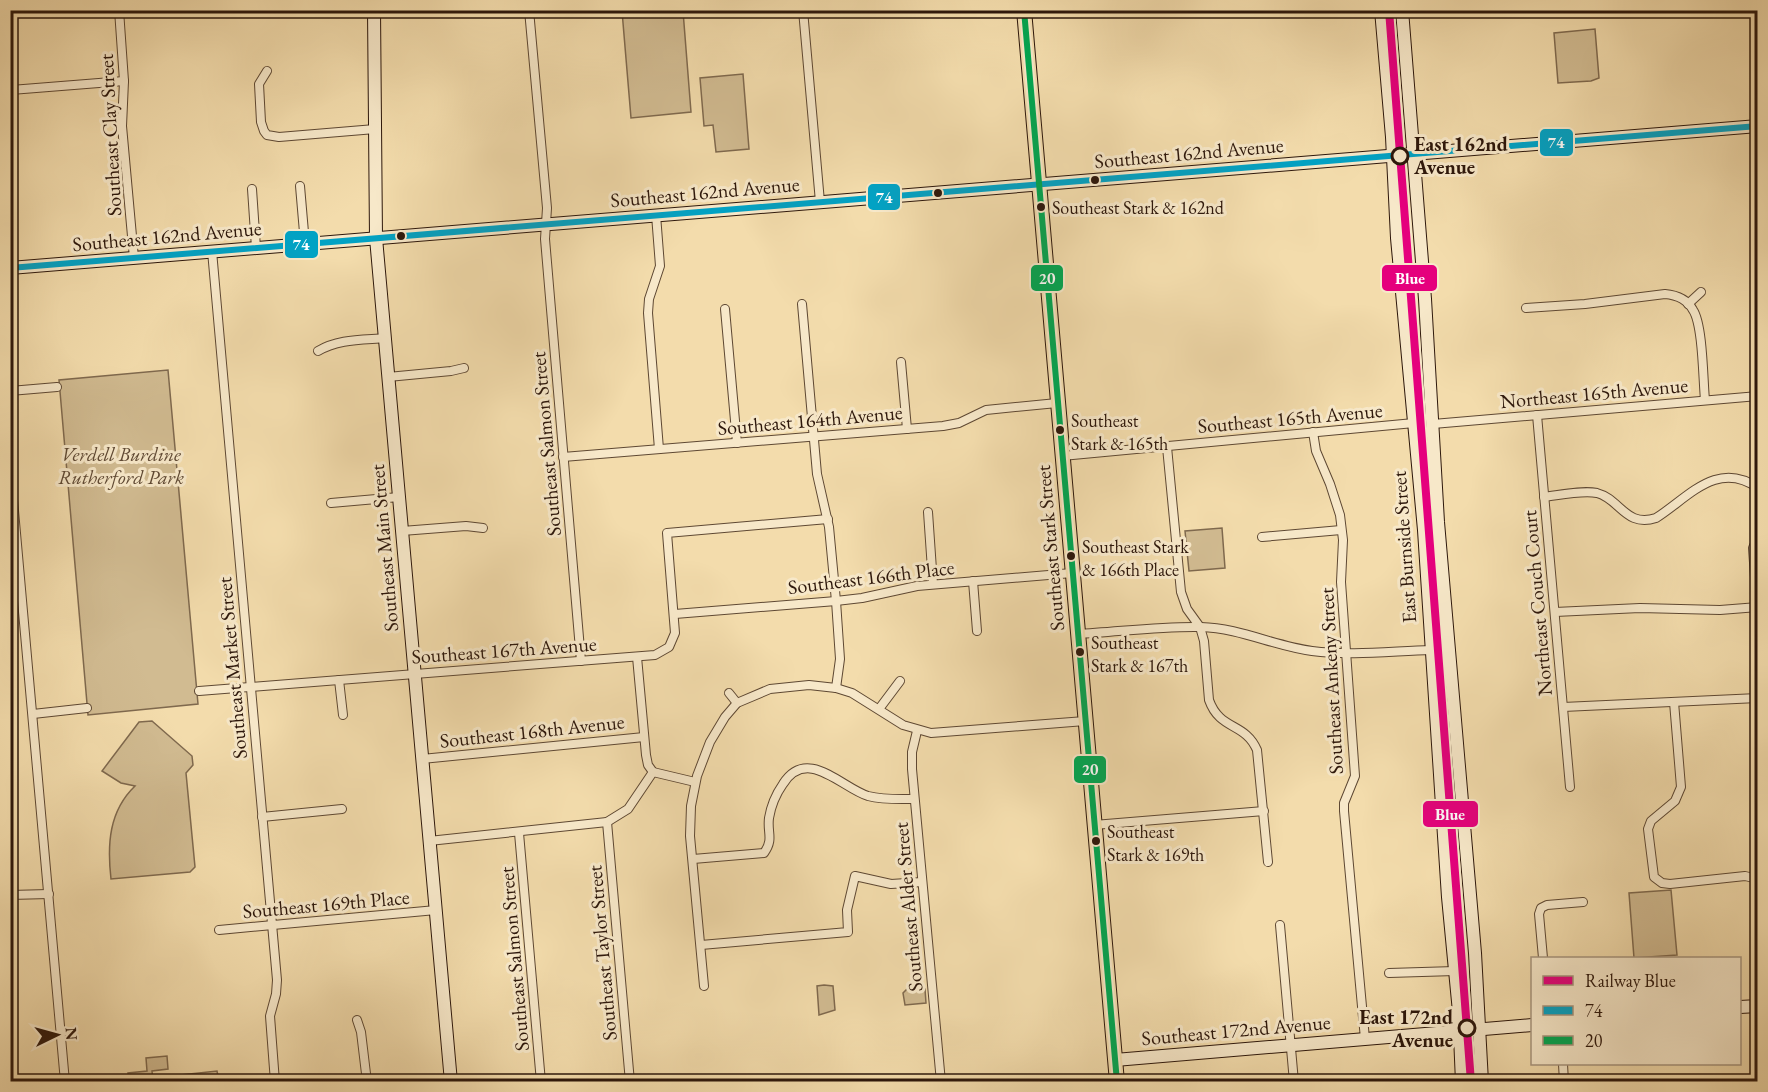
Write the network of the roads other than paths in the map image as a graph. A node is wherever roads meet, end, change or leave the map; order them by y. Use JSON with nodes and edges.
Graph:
{"nodes":[{"id":1,"x":119,"y":10,"type":"edge"},
{"id":2,"x":374,"y":10,"type":"edge"},
{"id":3,"x":529,"y":10,"type":"edge"},
{"id":4,"x":802,"y":10,"type":"edge"},
{"id":5,"x":1024,"y":10,"type":"edge"},
{"id":6,"x":1381,"y":10,"type":"edge"},
{"id":7,"x":1402,"y":10,"type":"edge"},
{"id":8,"x":267,"y":71,"type":"dead end"},
{"id":9,"x":124,"y":81,"type":"junction"},
{"id":10,"x":11,"y":90,"type":"edge"},
{"id":11,"x":1758,"y":126,"type":"edge"},
{"id":12,"x":375,"y":129,"type":"junction"},
{"id":13,"x":1403,"y":156,"type":"junction"},
{"id":14,"x":1038,"y":184,"type":"junction"},
{"id":15,"x":300,"y":186,"type":"dead end"},
{"id":16,"x":252,"y":189,"type":"dead end"},
{"id":17,"x":820,"y":202,"type":"junction"},
{"id":18,"x":656,"y":215,"type":"junction"},
{"id":19,"x":546,"y":224,"type":"junction"},
{"id":20,"x":376,"y":238,"type":"junction"},
{"id":21,"x":305,"y":244,"type":"junction"},
{"id":22,"x":256,"y":248,"type":"junction"},
{"id":23,"x":212,"y":251,"type":"junction"},
{"id":24,"x":134,"y":258,"type":"junction"},
{"id":25,"x":10,"y":268,"type":"edge"},
{"id":26,"x":1701,"y":292,"type":"dead end"},
{"id":27,"x":1686,"y":302,"type":"junction"},
{"id":28,"x":802,"y":304,"type":"dead end"},
{"id":29,"x":1526,"y":308,"type":"dead end"},
{"id":30,"x":725,"y":309,"type":"dead end"},
{"id":31,"x":385,"y":338,"type":"junction"},
{"id":32,"x":318,"y":351,"type":"dead end"},
{"id":33,"x":901,"y":362,"type":"dead end"},
{"id":34,"x":464,"y":368,"type":"dead end"},
{"id":35,"x":388,"y":377,"type":"junction"},
{"id":36,"x":57,"y":387,"type":"dead end"},
{"id":37,"x":10,"y":391,"type":"edge"},
{"id":38,"x":1758,"y":396,"type":"edge"},
{"id":39,"x":1705,"y":400,"type":"junction"},
{"id":40,"x":1057,"y":404,"type":"junction"},
{"id":41,"x":1537,"y":415,"type":"junction"},
{"id":42,"x":1414,"y":423,"type":"junction"},
{"id":43,"x":1433,"y":424,"type":"junction"},
{"id":44,"x":907,"y":429,"type":"junction"},
{"id":45,"x":1313,"y":432,"type":"junction"},
{"id":46,"x":814,"y":437,"type":"junction"},
{"id":47,"x":737,"y":443,"type":"junction"},
{"id":48,"x":1167,"y":447,"type":"junction"},
{"id":49,"x":659,"y":449,"type":"junction"},
{"id":50,"x":1062,"y":456,"type":"junction"},
{"id":51,"x":563,"y":457,"type":"junction"},
{"id":52,"x":10,"y":466,"type":"edge"},
{"id":53,"x":1758,"y":488,"type":"edge"},
{"id":54,"x":399,"y":497,"type":"junction"},
{"id":55,"x":1544,"y":497,"type":"junction"},
{"id":56,"x":331,"y":503,"type":"dead end"},
{"id":57,"x":928,"y":512,"type":"dead end"},
{"id":58,"x":828,"y":519,"type":"junction"},
{"id":59,"x":483,"y":528,"type":"dead end"},
{"id":60,"x":1341,"y":530,"type":"junction"},
{"id":61,"x":402,"y":531,"type":"junction"},
{"id":62,"x":1262,"y":537,"type":"dead end"},
{"id":63,"x":1758,"y":537,"type":"edge"},
{"id":64,"x":1072,"y":573,"type":"junction"},
{"id":65,"x":973,"y":581,"type":"junction"},
{"id":66,"x":933,"y":585,"type":"junction"},
{"id":67,"x":836,"y":601,"type":"junction"},
{"id":68,"x":1757,"y":607,"type":"edge"},
{"id":69,"x":1555,"y":612,"type":"junction"},
{"id":70,"x":675,"y":614,"type":"junction"},
{"id":71,"x":1200,"y":627,"type":"junction"},
{"id":72,"x":977,"y":631,"type":"dead end"},
{"id":73,"x":1077,"y":634,"type":"junction"},
{"id":74,"x":1431,"y":650,"type":"junction"},
{"id":75,"x":1346,"y":653,"type":"junction"},
{"id":76,"x":637,"y":657,"type":"junction"},
{"id":77,"x":582,"y":661,"type":"junction"},
{"id":78,"x":415,"y":673,"type":"junction"},
{"id":79,"x":339,"y":680,"type":"junction"},
{"id":80,"x":900,"y":681,"type":"dead end"},
{"id":81,"x":251,"y":688,"type":"junction"},
{"id":82,"x":836,"y":688,"type":"junction"},
{"id":83,"x":199,"y":691,"type":"dead end"},
{"id":84,"x":729,"y":693,"type":"dead end"},
{"id":85,"x":1758,"y":698,"type":"edge"},
{"id":86,"x":1674,"y":702,"type":"junction"},
{"id":87,"x":737,"y":703,"type":"junction"},
{"id":88,"x":1563,"y":707,"type":"junction"},
{"id":89,"x":87,"y":708,"type":"dead end"},
{"id":90,"x":879,"y":709,"type":"junction"},
{"id":91,"x":33,"y":714,"type":"junction"},
{"id":92,"x":343,"y":715,"type":"dead end"},
{"id":93,"x":1085,"y":722,"type":"junction"},
{"id":94,"x":917,"y":730,"type":"junction"},
{"id":95,"x":644,"y":736,"type":"junction"},
{"id":96,"x":422,"y":759,"type":"junction"},
{"id":97,"x":653,"y":772,"type":"junction"},
{"id":98,"x":695,"y":782,"type":"junction"},
{"id":99,"x":1570,"y":787,"type":"dead end"},
{"id":100,"x":915,"y":799,"type":"junction"},
{"id":101,"x":342,"y":809,"type":"dead end"},
{"id":102,"x":1264,"y":810,"type":"junction"},
{"id":103,"x":262,"y":817,"type":"junction"},
{"id":104,"x":607,"y":822,"type":"junction"},
{"id":105,"x":1094,"y":825,"type":"junction"},
{"id":106,"x":519,"y":833,"type":"junction"},
{"id":107,"x":429,"y":841,"type":"junction"},
{"id":108,"x":693,"y":859,"type":"junction"},
{"id":109,"x":1268,"y":862,"type":"dead end"},
{"id":110,"x":1758,"y":879,"type":"edge"},
{"id":111,"x":922,"y":882,"type":"junction"},
{"id":112,"x":49,"y":894,"type":"junction"},
{"id":113,"x":10,"y":895,"type":"edge"},
{"id":114,"x":1583,"y":902,"type":"dead end"},
{"id":115,"x":436,"y":910,"type":"junction"},
{"id":116,"x":1281,"y":925,"type":"dead end"},
{"id":117,"x":272,"y":926,"type":"junction"},
{"id":118,"x":219,"y":930,"type":"dead end"},
{"id":119,"x":701,"y":945,"type":"junction"},
{"id":120,"x":1543,"y":957,"type":"edge"},
{"id":121,"x":1455,"y":971,"type":"junction"},
{"id":122,"x":1389,"y":973,"type":"dead end"},
{"id":123,"x":704,"y":986,"type":"dead end"},
{"id":124,"x":1758,"y":1006,"type":"edge"},
{"id":125,"x":1741,"y":1007,"type":"edge"},
{"id":126,"x":357,"y":1020,"type":"dead end"},
{"id":127,"x":1531,"y":1024,"type":"edge"},
{"id":128,"x":1469,"y":1030,"type":"junction"},
{"id":129,"x":1365,"y":1039,"type":"junction"},
{"id":130,"x":1291,"y":1045,"type":"junction"},
{"id":131,"x":1115,"y":1060,"type":"junction"},
{"id":132,"x":1563,"y":1065,"type":"edge"},
{"id":133,"x":65,"y":1082,"type":"edge"},
{"id":134,"x":275,"y":1082,"type":"edge"},
{"id":135,"x":368,"y":1082,"type":"edge"},
{"id":136,"x":451,"y":1082,"type":"edge"},
{"id":137,"x":541,"y":1082,"type":"edge"},
{"id":138,"x":630,"y":1082,"type":"edge"},
{"id":139,"x":941,"y":1082,"type":"edge"},
{"id":140,"x":1117,"y":1082,"type":"edge"},
{"id":141,"x":1294,"y":1082,"type":"edge"},
{"id":142,"x":1462,"y":1082,"type":"edge"},
{"id":143,"x":1482,"y":1082,"type":"edge"},
{"id":144,"x":1564,"y":1082,"type":"edge"}],
"edges":[{"from":1,"to":9,"type":"street","name":"Southeast Clay Street"},
{"from":2,"to":12,"type":"street","name":"Southeast Main Street"},
{"from":3,"to":19,"type":"street"},
{"from":4,"to":17,"type":"street"},
{"from":5,"to":14,"type":"main road","name":"Southeast Stark Street"},
{"from":6,"to":13,"type":"street","name":"East Burnside Street"},
{"from":7,"to":13,"type":"street","name":"East Burnside Street"},
{"from":8,"to":12,"type":"street"},
{"from":9,"to":10,"type":"street"},
{"from":9,"to":24,"type":"street","name":"Southeast Clay Street"},
{"from":11,"to":13,"type":"street","name":"Southeast 162nd Avenue"},
{"from":12,"to":20,"type":"street","name":"Southeast Main Street"},
{"from":13,"to":14,"type":"street","name":"Southeast 162nd Avenue"},
{"from":13,"to":42,"type":"street","name":"East Burnside Street"},
{"from":13,"to":43,"type":"street","name":"East Burnside Street"},
{"from":14,"to":17,"type":"street","name":"Southeast 162nd Avenue"},
{"from":14,"to":40,"type":"main road","name":"Southeast Stark Street"},
{"from":15,"to":21,"type":"street"},
{"from":16,"to":22,"type":"street"},
{"from":17,"to":18,"type":"street","name":"Southeast 162nd Avenue"},
{"from":18,"to":19,"type":"street","name":"Southeast 162nd Avenue"},
{"from":18,"to":49,"type":"street"},
{"from":19,"to":20,"type":"street","name":"Southeast 162nd Avenue"},
{"from":19,"to":51,"type":"street","name":"Southeast Salmon Street"},
{"from":20,"to":21,"type":"street","name":"Southeast 162nd Avenue"},
{"from":20,"to":31,"type":"street","name":"Southeast Main Street"},
{"from":21,"to":22,"type":"street","name":"Southeast 162nd Avenue"},
{"from":22,"to":23,"type":"street","name":"Southeast 162nd Avenue"},
{"from":23,"to":24,"type":"street","name":"Southeast 162nd Avenue"},
{"from":23,"to":81,"type":"street","name":"Southeast Market Street"},
{"from":24,"to":25,"type":"street","name":"Southeast 162nd Avenue"},
{"from":26,"to":27,"type":"street"},
{"from":27,"to":29,"type":"street"},
{"from":27,"to":39,"type":"street"},
{"from":28,"to":46,"type":"street"},
{"from":30,"to":47,"type":"street"},
{"from":31,"to":32,"type":"street"},
{"from":31,"to":35,"type":"street","name":"Southeast Main Street"},
{"from":33,"to":44,"type":"street"},
{"from":34,"to":35,"type":"street"},
{"from":35,"to":54,"type":"street","name":"Southeast Main Street"},
{"from":36,"to":37,"type":"street"},
{"from":38,"to":39,"type":"street","name":"Northeast 165th Avenue"},
{"from":39,"to":41,"type":"street","name":"Northeast 165th Avenue"},
{"from":40,"to":44,"type":"street","name":"Southeast 164th Avenue"},
{"from":40,"to":50,"type":"main road","name":"Southeast Stark Street"},
{"from":41,"to":43,"type":"street","name":"Northeast 165th Avenue"},
{"from":41,"to":55,"type":"street","name":"Northeast Couch Court"},
{"from":42,"to":45,"type":"street","name":"Southeast 165th Avenue"},
{"from":42,"to":74,"type":"street","name":"East Burnside Street"},
{"from":43,"to":128,"type":"street","name":"East Burnside Street"},
{"from":44,"to":46,"type":"street","name":"Southeast 164th Avenue"},
{"from":45,"to":48,"type":"street","name":"Southeast 165th Avenue"},
{"from":45,"to":60,"type":"street","name":"Southeast Ankeny Street"},
{"from":46,"to":47,"type":"street","name":"Southeast 164th Avenue"},
{"from":46,"to":58,"type":"street"},
{"from":47,"to":49,"type":"street","name":"Southeast 164th Avenue"},
{"from":48,"to":50,"type":"street","name":"Southeast 165th Avenue"},
{"from":48,"to":71,"type":"street"},
{"from":49,"to":51,"type":"street","name":"Southeast 164th Avenue"},
{"from":50,"to":64,"type":"main road","name":"Southeast Stark Street"},
{"from":51,"to":77,"type":"street","name":"Southeast Salmon Street"},
{"from":52,"to":91,"type":"street"},
{"from":53,"to":55,"type":"street"},
{"from":54,"to":56,"type":"street"},
{"from":54,"to":61,"type":"street","name":"Southeast Main Street"},
{"from":55,"to":69,"type":"street","name":"Northeast Couch Court"},
{"from":57,"to":66,"type":"street"},
{"from":58,"to":67,"type":"street"},
{"from":58,"to":70,"type":"street"},
{"from":59,"to":61,"type":"street"},
{"from":60,"to":62,"type":"street"},
{"from":60,"to":75,"type":"street","name":"Southeast Ankeny Street"},
{"from":61,"to":78,"type":"street","name":"Southeast Main Street"},
{"from":63,"to":68,"type":"street"},
{"from":64,"to":65,"type":"street","name":"Southeast 166th Place"},
{"from":64,"to":73,"type":"main road","name":"Southeast Stark Street"},
{"from":65,"to":66,"type":"street","name":"Southeast 166th Place"},
{"from":65,"to":72,"type":"street"},
{"from":66,"to":67,"type":"street","name":"Southeast 166th Place"},
{"from":67,"to":70,"type":"street","name":"Southeast 166th Place"},
{"from":67,"to":82,"type":"street"},
{"from":68,"to":69,"type":"street"},
{"from":69,"to":88,"type":"street","name":"Northeast Couch Court"},
{"from":70,"to":76,"type":"street","name":"Southeast 167th Avenue"},
{"from":71,"to":73,"type":"street"},
{"from":71,"to":75,"type":"street"},
{"from":71,"to":102,"type":"street"},
{"from":73,"to":93,"type":"main road","name":"Southeast Stark Street"},
{"from":74,"to":75,"type":"street"},
{"from":74,"to":121,"type":"street","name":"East Burnside Street"},
{"from":75,"to":129,"type":"street","name":"Southeast Ankeny Street"},
{"from":76,"to":77,"type":"street","name":"Southeast 167th Avenue"},
{"from":76,"to":95,"type":"street"},
{"from":77,"to":78,"type":"street","name":"Southeast 167th Avenue"},
{"from":78,"to":79,"type":"street","name":"Southeast 167th Avenue"},
{"from":78,"to":96,"type":"street","name":"Southeast Main Street"},
{"from":79,"to":81,"type":"street","name":"Southeast 167th Avenue"},
{"from":79,"to":92,"type":"street"},
{"from":80,"to":90,"type":"street"},
{"from":81,"to":83,"type":"street","name":"Southeast 167th Avenue"},
{"from":81,"to":103,"type":"street","name":"Southeast Market Street"},
{"from":82,"to":87,"type":"street"},
{"from":82,"to":90,"type":"street"},
{"from":84,"to":87,"type":"street"},
{"from":85,"to":86,"type":"street"},
{"from":86,"to":88,"type":"street"},
{"from":86,"to":110,"type":"street"},
{"from":87,"to":98,"type":"street"},
{"from":88,"to":99,"type":"street","name":"Northeast Couch Court"},
{"from":89,"to":91,"type":"street"},
{"from":90,"to":94,"type":"street"},
{"from":91,"to":112,"type":"street"},
{"from":93,"to":94,"type":"street"},
{"from":93,"to":105,"type":"main road","name":"Southeast Stark Street"},
{"from":94,"to":100,"type":"street","name":"Southeast Alder Street"},
{"from":95,"to":96,"type":"street","name":"Southeast 168th Avenue"},
{"from":95,"to":97,"type":"street"},
{"from":96,"to":107,"type":"street","name":"Southeast Main Street"},
{"from":97,"to":98,"type":"street"},
{"from":97,"to":104,"type":"street"},
{"from":98,"to":108,"type":"street"},
{"from":100,"to":108,"type":"street"},
{"from":100,"to":111,"type":"street","name":"Southeast Alder Street"},
{"from":101,"to":103,"type":"street"},
{"from":102,"to":105,"type":"street"},
{"from":102,"to":109,"type":"street"},
{"from":103,"to":117,"type":"street","name":"Southeast Market Street"},
{"from":104,"to":106,"type":"street"},
{"from":104,"to":138,"type":"street","name":"Southeast Taylor Street"},
{"from":105,"to":131,"type":"main road","name":"Southeast Stark Street"},
{"from":106,"to":107,"type":"street"},
{"from":106,"to":137,"type":"street","name":"Southeast Salmon Street"},
{"from":107,"to":115,"type":"street","name":"Southeast Main Street"},
{"from":108,"to":119,"type":"street"},
{"from":111,"to":119,"type":"street"},
{"from":111,"to":139,"type":"street","name":"Southeast Alder Street"},
{"from":112,"to":113,"type":"street"},
{"from":112,"to":133,"type":"street"},
{"from":114,"to":120,"type":"street"},
{"from":115,"to":117,"type":"street","name":"Southeast 169th Place"},
{"from":115,"to":136,"type":"street","name":"Southeast Main Street"},
{"from":116,"to":130,"type":"street"},
{"from":117,"to":118,"type":"street","name":"Southeast 169th Place"},
{"from":117,"to":134,"type":"street","name":"Southeast Market Street"},
{"from":119,"to":123,"type":"street"},
{"from":121,"to":122,"type":"street"},
{"from":121,"to":128,"type":"street","name":"East Burnside Street"},
{"from":124,"to":125,"type":"street"},
{"from":126,"to":135,"type":"street"},
{"from":127,"to":128,"type":"street","name":"Southeast 172nd Avenue"},
{"from":128,"to":129,"type":"street","name":"Southeast 172nd Avenue"},
{"from":128,"to":142,"type":"street","name":"East Burnside Street"},
{"from":128,"to":143,"type":"street","name":"East Burnside Street"},
{"from":129,"to":130,"type":"street","name":"Southeast 172nd Avenue"},
{"from":130,"to":131,"type":"street","name":"Southeast 172nd Avenue"},
{"from":130,"to":141,"type":"street"},
{"from":131,"to":140,"type":"main road","name":"Southeast Stark Street"},
{"from":132,"to":144,"type":"street"}]}
